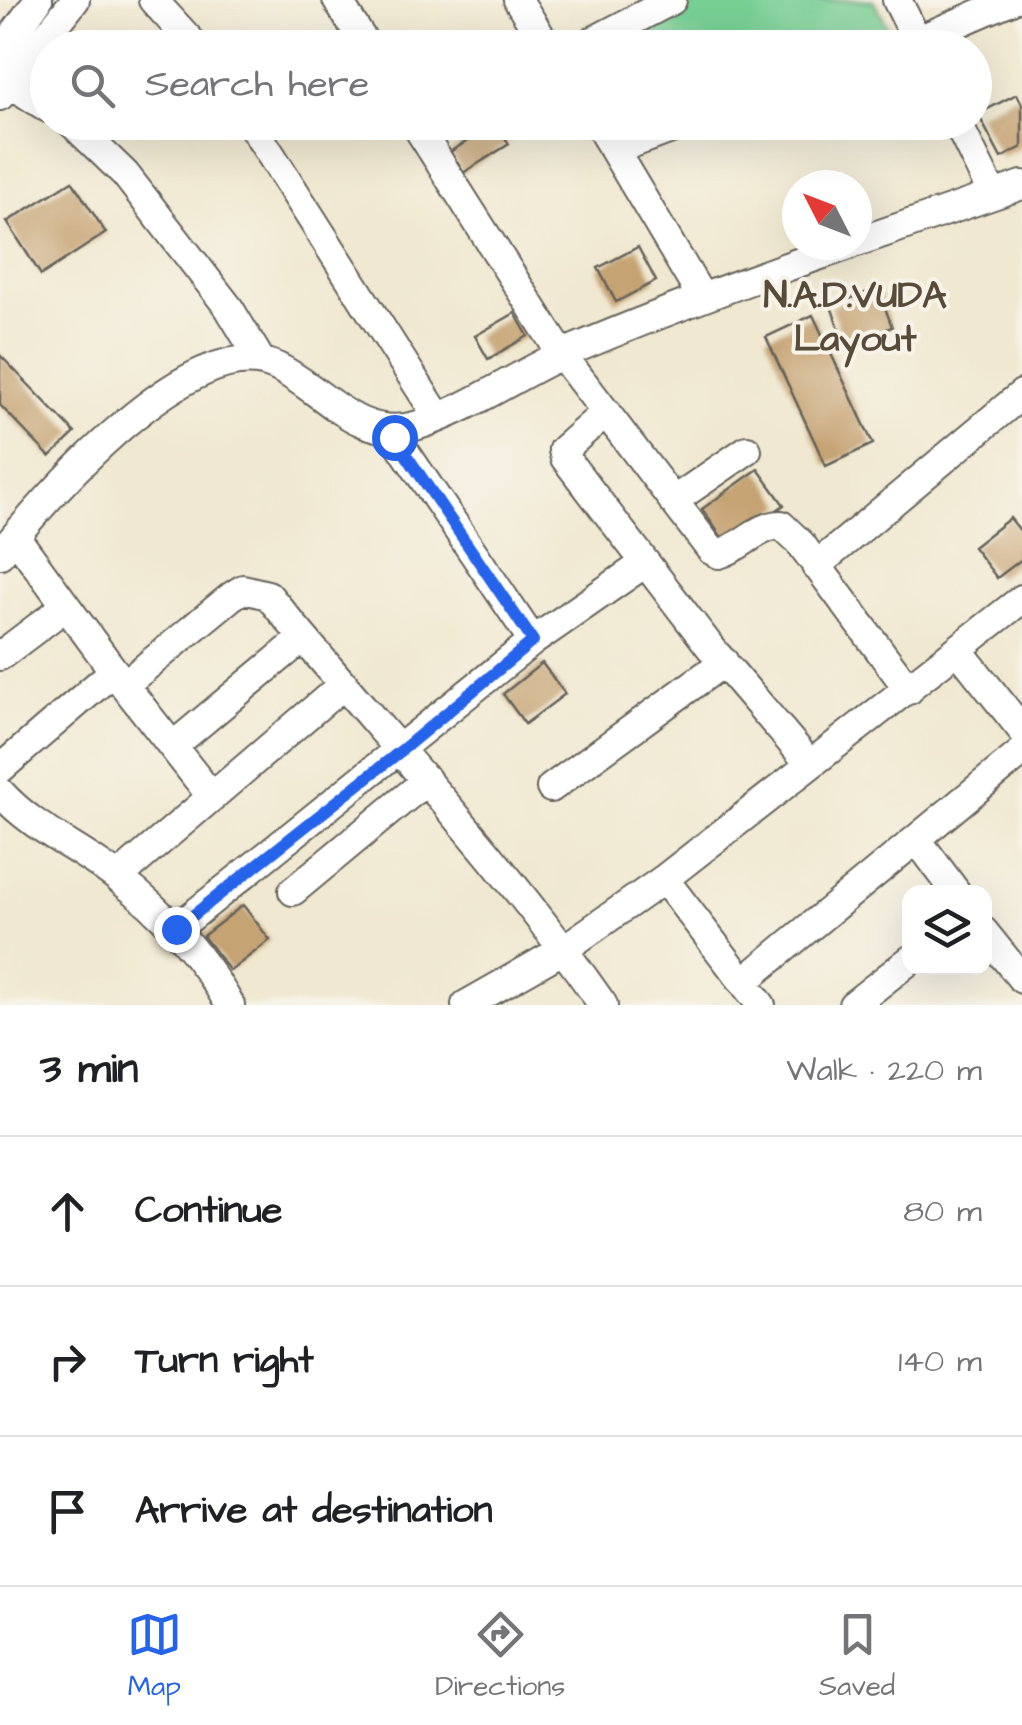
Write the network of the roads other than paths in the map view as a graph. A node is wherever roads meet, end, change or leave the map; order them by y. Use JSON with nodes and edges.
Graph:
{"nodes":[{"id":1,"x":38,"y":0,"type":"edge"},
{"id":2,"x":74,"y":0,"type":"edge"},
{"id":3,"x":153,"y":0,"type":"edge"},
{"id":4,"x":337,"y":0,"type":"edge"},
{"id":5,"x":518,"y":0,"type":"edge"},
{"id":6,"x":672,"y":0,"type":"edge"},
{"id":7,"x":896,"y":0,"type":"edge"},
{"id":8,"x":1011,"y":0,"type":"edge"},
{"id":9,"x":49,"y":30,"type":"edge"},
{"id":10,"x":180,"y":30,"type":"edge"},
{"id":11,"x":356,"y":30,"type":"edge"},
{"id":12,"x":537,"y":30,"type":"edge"},
{"id":13,"x":614,"y":30,"type":"edge"},
{"id":14,"x":907,"y":30,"type":"edge"},
{"id":15,"x":946,"y":30,"type":"edge"},
{"id":16,"x":30,"y":53,"type":"edge"},
{"id":17,"x":0,"y":54,"type":"edge"},
{"id":18,"x":3,"y":86,"type":"edge"},
{"id":19,"x":30,"y":99,"type":"edge"},
{"id":20,"x":89,"y":140,"type":"edge"},
{"id":21,"x":261,"y":140,"type":"edge"},
{"id":22,"x":425,"y":140,"type":"edge"},
{"id":23,"x":608,"y":140,"type":"edge"},
{"id":24,"x":641,"y":140,"type":"edge"},
{"id":25,"x":966,"y":140,"type":"edge"},
{"id":26,"x":614,"y":150,"type":"junction"},
{"id":27,"x":1022,"y":185,"type":"edge"},
{"id":28,"x":993,"y":195,"type":"junction"},
{"id":29,"x":872,"y":237,"type":"edge"},
{"id":30,"x":806,"y":260,"type":"edge"},
{"id":31,"x":702,"y":296,"type":"junction"},
{"id":32,"x":562,"y":355,"type":"junction"},
{"id":33,"x":261,"y":361,"type":"junction"},
{"id":34,"x":1022,"y":394,"type":"edge"},
{"id":35,"x":606,"y":412,"type":"junction"},
{"id":36,"x":438,"y":417,"type":"junction"},
{"id":37,"x":390,"y":431,"type":"junction"},
{"id":38,"x":747,"y":450,"type":"dead end"},
{"id":39,"x":673,"y":501,"type":"junction"},
{"id":40,"x":8,"y":545,"type":"edge"},
{"id":41,"x":646,"y":563,"type":"junction"},
{"id":42,"x":816,"y":566,"type":"junction"},
{"id":43,"x":1022,"y":599,"type":"edge"},
{"id":44,"x":66,"y":606,"type":"junction"},
{"id":45,"x":303,"y":638,"type":"junction"},
{"id":46,"x":533,"y":641,"type":"junction"},
{"id":47,"x":958,"y":650,"type":"junction"},
{"id":48,"x":0,"y":656,"type":"edge"},
{"id":49,"x":724,"y":662,"type":"junction"},
{"id":50,"x":119,"y":678,"type":"junction"},
{"id":51,"x":344,"y":684,"type":"junction"},
{"id":52,"x":909,"y":690,"type":"junction"},
{"id":53,"x":1022,"y":730,"type":"edge"},
{"id":54,"x":173,"y":746,"type":"junction"},
{"id":55,"x":402,"y":750,"type":"junction"},
{"id":56,"x":1022,"y":752,"type":"edge"},
{"id":57,"x":810,"y":764,"type":"junction"},
{"id":58,"x":0,"y":768,"type":"edge"},
{"id":59,"x":427,"y":780,"type":"junction"},
{"id":60,"x":550,"y":788,"type":"dead end"},
{"id":61,"x":0,"y":792,"type":"edge"},
{"id":62,"x":212,"y":797,"type":"junction"},
{"id":63,"x":918,"y":840,"type":"junction"},
{"id":64,"x":118,"y":877,"type":"junction"},
{"id":65,"x":664,"y":879,"type":"junction"},
{"id":66,"x":951,"y":885,"type":"edge"},
{"id":67,"x":293,"y":891,"type":"dead end"},
{"id":68,"x":176,"y":929,"type":"junction"},
{"id":69,"x":992,"y":942,"type":"edge"},
{"id":70,"x":564,"y":948,"type":"junction"},
{"id":71,"x":902,"y":966,"type":"edge"},
{"id":72,"x":1022,"y":979,"type":"edge"},
{"id":73,"x":743,"y":982,"type":"junction"},
{"id":74,"x":230,"y":1005,"type":"edge"},
{"id":75,"x":466,"y":1005,"type":"edge"},
{"id":76,"x":603,"y":1005,"type":"edge"},
{"id":77,"x":761,"y":1005,"type":"edge"},
{"id":78,"x":853,"y":1005,"type":"edge"}],
"edges":[{"from":1,"to":17,"type":"street"},
{"from":2,"to":9,"type":"street"},
{"from":3,"to":10,"type":"street"},
{"from":4,"to":11,"type":"street"},
{"from":5,"to":12,"type":"street"},
{"from":6,"to":13,"type":"street"},
{"from":7,"to":14,"type":"street"},
{"from":8,"to":15,"type":"street"},
{"from":16,"to":18,"type":"street"},
{"from":18,"to":19,"type":"street"},
{"from":20,"to":33,"type":"street"},
{"from":21,"to":36,"type":"street"},
{"from":22,"to":32,"type":"street"},
{"from":23,"to":26,"type":"street"},
{"from":24,"to":26,"type":"street"},
{"from":25,"to":28,"type":"street"},
{"from":26,"to":31,"type":"street"},
{"from":27,"to":28,"type":"street"},
{"from":28,"to":29,"type":"street"},
{"from":30,"to":31,"type":"street"},
{"from":31,"to":32,"type":"street"},
{"from":32,"to":35,"type":"street"},
{"from":32,"to":36,"type":"street"},
{"from":33,"to":37,"type":"street"},
{"from":33,"to":40,"type":"street"},
{"from":34,"to":42,"type":"street"},
{"from":35,"to":39,"type":"street"},
{"from":35,"to":41,"type":"street"},
{"from":36,"to":37,"type":"street"},
{"from":37,"to":46,"type":"street"},
{"from":38,"to":39,"type":"street"},
{"from":39,"to":42,"type":"street"},
{"from":40,"to":44,"type":"street"},
{"from":41,"to":46,"type":"street"},
{"from":41,"to":49,"type":"street"},
{"from":42,"to":52,"type":"street"},
{"from":43,"to":47,"type":"street"},
{"from":44,"to":48,"type":"street"},
{"from":44,"to":50,"type":"street"},
{"from":45,"to":50,"type":"street"},
{"from":45,"to":51,"type":"street"},
{"from":45,"to":54,"type":"street"},
{"from":46,"to":55,"type":"street"},
{"from":47,"to":52,"type":"street"},
{"from":47,"to":53,"type":"street"},
{"from":49,"to":57,"type":"street"},
{"from":49,"to":60,"type":"street"},
{"from":50,"to":54,"type":"street"},
{"from":50,"to":58,"type":"street"},
{"from":51,"to":55,"type":"street"},
{"from":51,"to":62,"type":"street"},
{"from":52,"to":57,"type":"street"},
{"from":54,"to":62,"type":"street"},
{"from":55,"to":59,"type":"street"},
{"from":55,"to":68,"type":"street"},
{"from":56,"to":63,"type":"street"},
{"from":57,"to":65,"type":"street"},
{"from":59,"to":67,"type":"street"},
{"from":59,"to":70,"type":"street"},
{"from":61,"to":64,"type":"street"},
{"from":62,"to":64,"type":"street"},
{"from":63,"to":66,"type":"street"},
{"from":63,"to":73,"type":"street"},
{"from":64,"to":68,"type":"street"},
{"from":65,"to":70,"type":"street"},
{"from":65,"to":73,"type":"street"},
{"from":68,"to":74,"type":"street"},
{"from":69,"to":72,"type":"street"},
{"from":70,"to":75,"type":"street"},
{"from":70,"to":76,"type":"street"},
{"from":71,"to":78,"type":"street"},
{"from":73,"to":77,"type":"street"}]}
